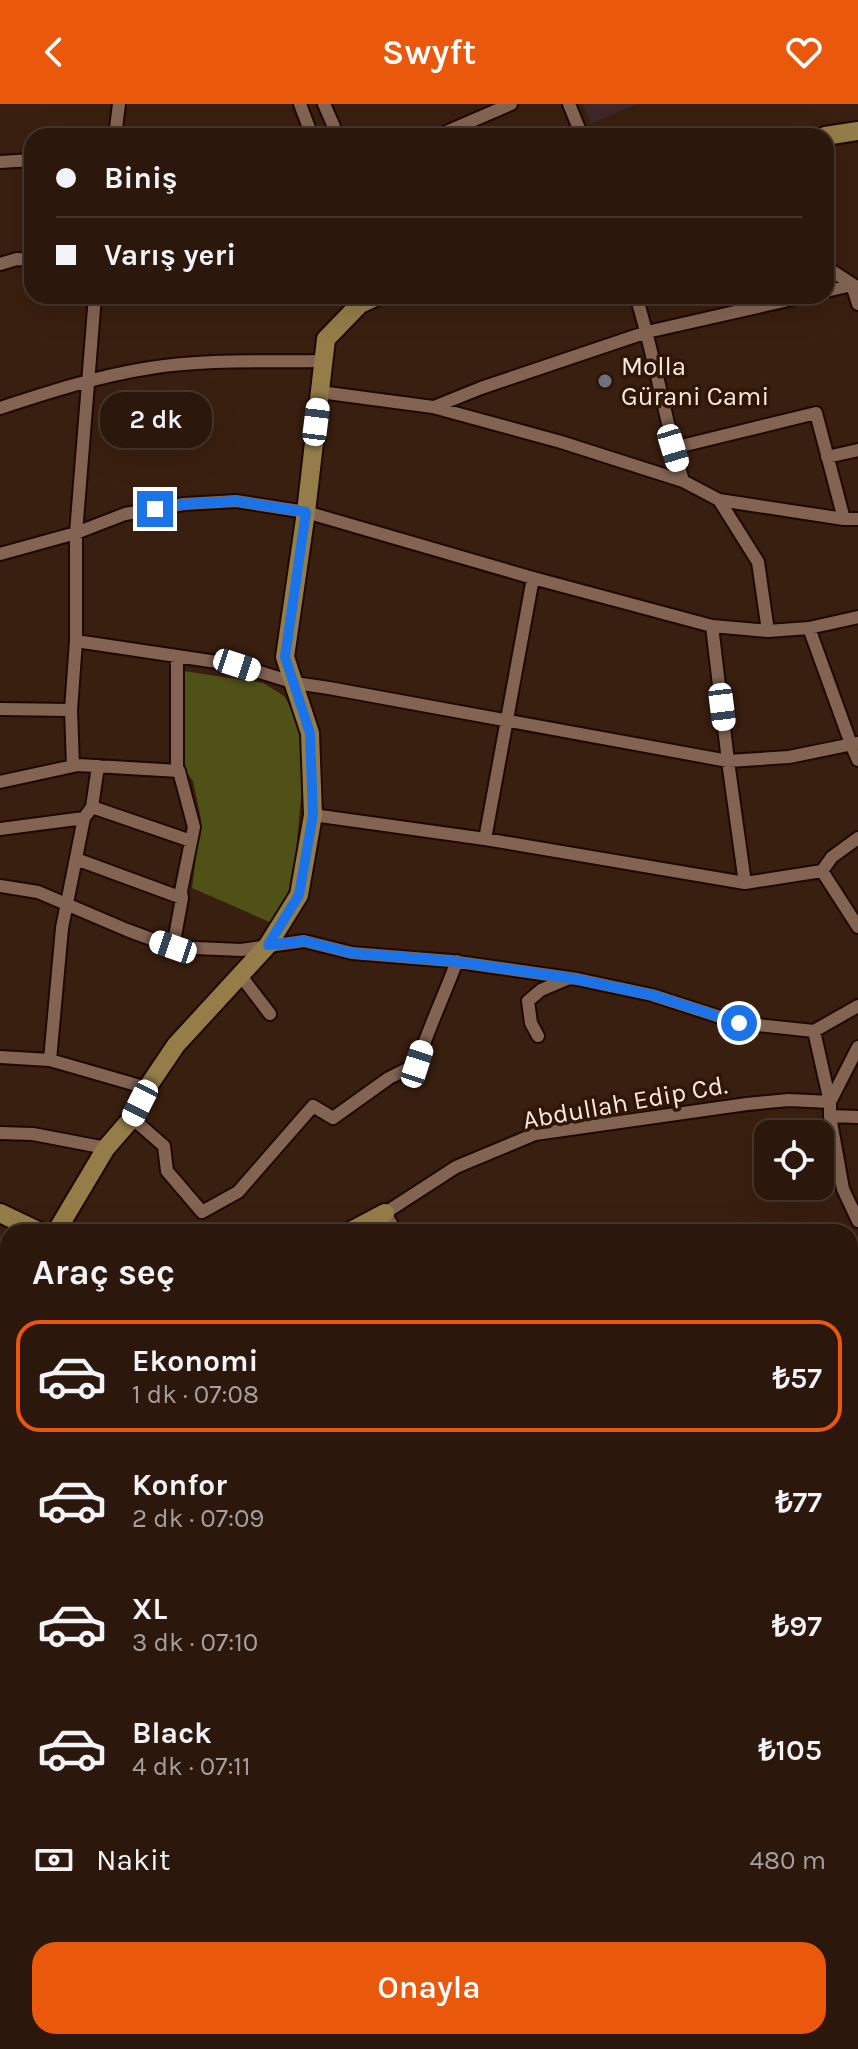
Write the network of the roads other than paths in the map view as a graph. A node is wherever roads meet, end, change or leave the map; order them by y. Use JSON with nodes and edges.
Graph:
{"nodes":[{"id":1,"x":119,"y":104,"type":"edge"},
{"id":2,"x":300,"y":104,"type":"edge"},
{"id":3,"x":324,"y":104,"type":"edge"},
{"id":4,"x":511,"y":104,"type":"edge"},
{"id":5,"x":569,"y":104,"type":"edge"},
{"id":6,"x":116,"y":128,"type":"edge"},
{"id":7,"x":309,"y":128,"type":"edge"},
{"id":8,"x":334,"y":128,"type":"edge"},
{"id":9,"x":456,"y":128,"type":"edge"},
{"id":10,"x":579,"y":128,"type":"edge"},
{"id":11,"x":858,"y":131,"type":"edge"},
{"id":12,"x":834,"y":135,"type":"edge"},
{"id":13,"x":24,"y":160,"type":"edge"},
{"id":14,"x":0,"y":162,"type":"edge"},
{"id":15,"x":24,"y":259,"type":"edge"},
{"id":16,"x":0,"y":264,"type":"edge"},
{"id":17,"x":834,"y":272,"type":"edge"},
{"id":18,"x":855,"y":286,"type":"edge"},
{"id":19,"x":834,"y":290,"type":"edge"},
{"id":20,"x":94,"y":304,"type":"edge"},
{"id":21,"x":360,"y":304,"type":"edge"},
{"id":22,"x":638,"y":304,"type":"edge"},
{"id":23,"x":771,"y":304,"type":"edge"},
{"id":24,"x":858,"y":304,"type":"edge"},
{"id":25,"x":647,"y":332,"type":"junction"},
{"id":26,"x":324,"y":361,"type":"junction"},
{"id":27,"x":87,"y":380,"type":"junction"},
{"id":28,"x":320,"y":392,"type":"junction"},
{"id":29,"x":433,"y":407,"type":"junction"},
{"id":30,"x":0,"y":408,"type":"edge"},
{"id":31,"x":673,"y":448,"type":"junction"},
{"id":32,"x":858,"y":450,"type":"edge"},
{"id":33,"x":827,"y":457,"type":"junction"},
{"id":34,"x":683,"y":481,"type":"junction"},
{"id":35,"x":719,"y":500,"type":"junction"},
{"id":36,"x":306,"y":512,"type":"junction"},
{"id":37,"x":844,"y":519,"type":"junction"},
{"id":38,"x":858,"y":519,"type":"edge"},
{"id":39,"x":76,"y":533,"type":"junction"},
{"id":40,"x":0,"y":554,"type":"edge"},
{"id":41,"x":533,"y":578,"type":"junction"},
{"id":42,"x":858,"y":617,"type":"edge"},
{"id":43,"x":712,"y":626,"type":"junction"},
{"id":44,"x":809,"y":628,"type":"junction"},
{"id":45,"x":768,"y":631,"type":"junction"},
{"id":46,"x":76,"y":641,"type":"junction"},
{"id":47,"x":177,"y":656,"type":"junction"},
{"id":48,"x":295,"y":683,"type":"junction"},
{"id":49,"x":0,"y":709,"type":"edge"},
{"id":50,"x":71,"y":710,"type":"junction"},
{"id":51,"x":506,"y":721,"type":"junction"},
{"id":52,"x":854,"y":744,"type":"edge"},
{"id":53,"x":858,"y":760,"type":"edge"},
{"id":54,"x":728,"y":761,"type":"junction"},
{"id":55,"x":73,"y":766,"type":"junction"},
{"id":56,"x":98,"y":766,"type":"junction"},
{"id":57,"x":179,"y":771,"type":"junction"},
{"id":58,"x":0,"y":782,"type":"edge"},
{"id":59,"x":88,"y":812,"type":"junction"},
{"id":60,"x":313,"y":815,"type":"junction"},
{"id":61,"x":0,"y":829,"type":"edge"},
{"id":62,"x":858,"y":838,"type":"edge"},
{"id":63,"x":485,"y":839,"type":"junction"},
{"id":64,"x":191,"y":841,"type":"junction"},
{"id":65,"x":76,"y":859,"type":"junction"},
{"id":66,"x":822,"y":871,"type":"junction"},
{"id":67,"x":745,"y":883,"type":"junction"},
{"id":68,"x":0,"y":886,"type":"edge"},
{"id":69,"x":182,"y":898,"type":"junction"},
{"id":70,"x":67,"y":905,"type":"junction"},
{"id":71,"x":858,"y":927,"type":"edge"},
{"id":72,"x":268,"y":945,"type":"junction"},
{"id":73,"x":173,"y":947,"type":"junction"},
{"id":74,"x":457,"y":961,"type":"junction"},
{"id":75,"x":241,"y":976,"type":"junction"},
{"id":76,"x":570,"y":978,"type":"junction"},
{"id":77,"x":858,"y":1006,"type":"edge"},
{"id":78,"x":270,"y":1014,"type":"dead end"},
{"id":79,"x":814,"y":1031,"type":"junction"},
{"id":80,"x":538,"y":1036,"type":"dead end"},
{"id":81,"x":858,"y":1047,"type":"edge"},
{"id":82,"x":0,"y":1057,"type":"edge"},
{"id":83,"x":50,"y":1060,"type":"junction"},
{"id":84,"x":147,"y":1088,"type":"junction"},
{"id":85,"x":830,"y":1102,"type":"junction"},
{"id":86,"x":830,"y":1116,"type":"junction"},
{"id":87,"x":858,"y":1117,"type":"edge"},
{"id":88,"x":132,"y":1118,"type":"junction"},
{"id":89,"x":0,"y":1133,"type":"edge"},
{"id":90,"x":106,"y":1148,"type":"junction"},
{"id":91,"x":0,"y":1213,"type":"edge"},
{"id":92,"x":385,"y":1213,"type":"junction"},
{"id":93,"x":858,"y":1221,"type":"edge"},
{"id":94,"x":23,"y":1224,"type":"edge"},
{"id":95,"x":61,"y":1224,"type":"edge"},
{"id":96,"x":364,"y":1224,"type":"edge"},
{"id":97,"x":391,"y":1224,"type":"edge"}],
"edges":[{"from":1,"to":6,"type":"street"},
{"from":2,"to":7,"type":"street"},
{"from":3,"to":8,"type":"street"},
{"from":4,"to":9,"type":"street"},
{"from":5,"to":10,"type":"street"},
{"from":11,"to":12,"type":"street"},
{"from":13,"to":14,"type":"street"},
{"from":15,"to":16,"type":"street"},
{"from":17,"to":18,"type":"street"},
{"from":18,"to":19,"type":"street"},
{"from":18,"to":24,"type":"street"},
{"from":20,"to":27,"type":"street"},
{"from":21,"to":26,"type":"street"},
{"from":22,"to":25,"type":"street"},
{"from":23,"to":25,"type":"street"},
{"from":25,"to":29,"type":"street"},
{"from":25,"to":31,"type":"street"},
{"from":26,"to":27,"type":"street"},
{"from":26,"to":28,"type":"street"},
{"from":27,"to":30,"type":"street"},
{"from":27,"to":39,"type":"street"},
{"from":28,"to":29,"type":"street"},
{"from":28,"to":36,"type":"street"},
{"from":29,"to":34,"type":"street"},
{"from":31,"to":33,"type":"street"},
{"from":31,"to":34,"type":"street"},
{"from":32,"to":33,"type":"street"},
{"from":33,"to":37,"type":"street"},
{"from":34,"to":35,"type":"street"},
{"from":35,"to":37,"type":"street"},
{"from":35,"to":45,"type":"street"},
{"from":36,"to":39,"type":"street"},
{"from":36,"to":41,"type":"street"},
{"from":36,"to":48,"type":"street"},
{"from":37,"to":38,"type":"street"},
{"from":39,"to":40,"type":"street"},
{"from":39,"to":46,"type":"street"},
{"from":41,"to":43,"type":"street"},
{"from":41,"to":51,"type":"street"},
{"from":42,"to":44,"type":"street"},
{"from":43,"to":45,"type":"street"},
{"from":43,"to":54,"type":"street"},
{"from":44,"to":45,"type":"street"},
{"from":44,"to":52,"type":"street"},
{"from":46,"to":47,"type":"street"},
{"from":46,"to":50,"type":"street"},
{"from":47,"to":48,"type":"street"},
{"from":47,"to":57,"type":"street"},
{"from":48,"to":51,"type":"street"},
{"from":48,"to":60,"type":"street"},
{"from":49,"to":50,"type":"street"},
{"from":50,"to":55,"type":"street"},
{"from":51,"to":54,"type":"street"},
{"from":51,"to":63,"type":"street"},
{"from":52,"to":53,"type":"street"},
{"from":52,"to":54,"type":"street"},
{"from":54,"to":67,"type":"street"},
{"from":55,"to":56,"type":"street"},
{"from":55,"to":58,"type":"street"},
{"from":56,"to":57,"type":"street"},
{"from":56,"to":59,"type":"street"},
{"from":57,"to":64,"type":"street"},
{"from":59,"to":61,"type":"street"},
{"from":59,"to":64,"type":"street"},
{"from":59,"to":65,"type":"street"},
{"from":60,"to":63,"type":"street"},
{"from":60,"to":72,"type":"street"},
{"from":62,"to":66,"type":"street"},
{"from":63,"to":67,"type":"street"},
{"from":64,"to":69,"type":"street"},
{"from":65,"to":69,"type":"street"},
{"from":65,"to":70,"type":"street"},
{"from":66,"to":67,"type":"street"},
{"from":66,"to":71,"type":"street"},
{"from":68,"to":70,"type":"street"},
{"from":69,"to":73,"type":"street"},
{"from":70,"to":73,"type":"street"},
{"from":70,"to":83,"type":"street"},
{"from":72,"to":73,"type":"street"},
{"from":72,"to":74,"type":"street"},
{"from":72,"to":75,"type":"street"},
{"from":74,"to":76,"type":"street"},
{"from":74,"to":88,"type":"street"},
{"from":75,"to":78,"type":"street"},
{"from":75,"to":84,"type":"street"},
{"from":76,"to":79,"type":"street"},
{"from":76,"to":80,"type":"street"},
{"from":77,"to":79,"type":"street"},
{"from":79,"to":85,"type":"street"},
{"from":81,"to":85,"type":"street"},
{"from":82,"to":83,"type":"street"},
{"from":83,"to":84,"type":"street"},
{"from":84,"to":88,"type":"street"},
{"from":85,"to":86,"type":"street"},
{"from":85,"to":92,"type":"street","name":"Abdullah Edip Cd."},
{"from":86,"to":87,"type":"street"},
{"from":86,"to":93,"type":"street"},
{"from":88,"to":90,"type":"street"},
{"from":89,"to":90,"type":"street"},
{"from":90,"to":95,"type":"street"},
{"from":91,"to":94,"type":"street"},
{"from":92,"to":96,"type":"street"},
{"from":92,"to":97,"type":"street"}]}
